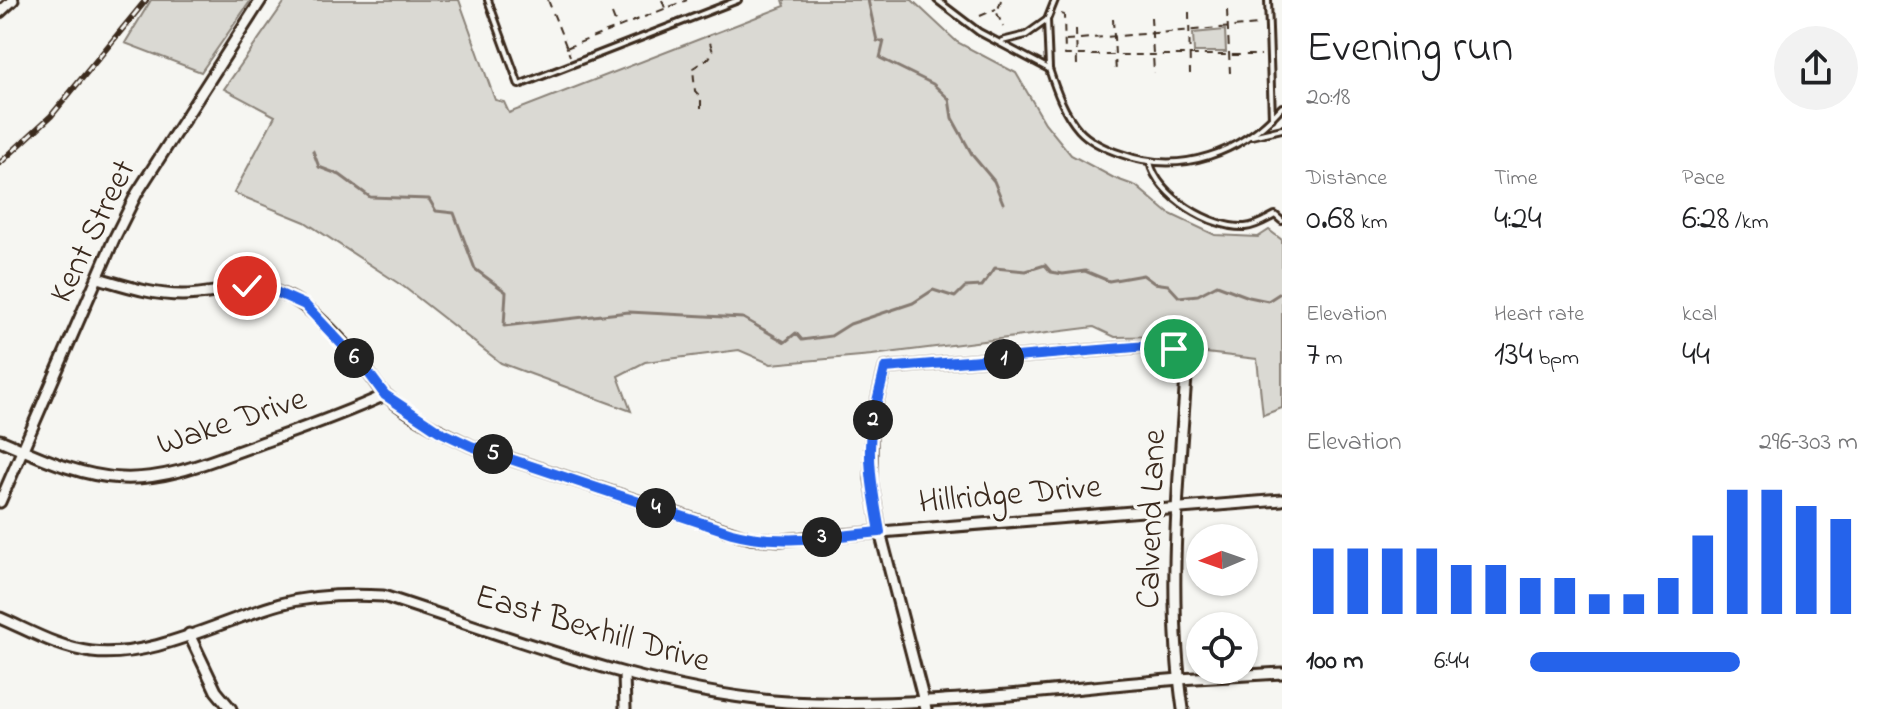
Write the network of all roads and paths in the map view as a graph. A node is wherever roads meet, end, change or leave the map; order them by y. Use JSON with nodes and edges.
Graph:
{"nodes":[{"id":1,"x":13,"y":0,"type":"edge"},
{"id":2,"x":261,"y":0,"type":"edge"},
{"id":3,"x":488,"y":0,"type":"edge"},
{"id":4,"x":548,"y":0,"type":"edge"},
{"id":5,"x":662,"y":0,"type":"edge"},
{"id":6,"x":687,"y":0,"type":"edge"},
{"id":7,"x":738,"y":0,"type":"edge"},
{"id":8,"x":937,"y":0,"type":"edge"},
{"id":9,"x":1001,"y":0,"type":"edge"},
{"id":10,"x":1055,"y":0,"type":"edge"},
{"id":11,"x":1268,"y":0,"type":"edge"},
{"id":12,"x":665,"y":9,"type":"junction"},
{"id":13,"x":997,"y":9,"type":"junction"},
{"id":14,"x":1227,"y":10,"type":"dead end"},
{"id":15,"x":0,"y":12,"type":"edge"},
{"id":16,"x":1189,"y":12,"type":"dead end"},
{"id":17,"x":612,"y":14,"type":"dead end"},
{"id":18,"x":1061,"y":14,"type":"dead end"},
{"id":19,"x":980,"y":16,"type":"dead end"},
{"id":20,"x":1151,"y":17,"type":"dead end"},
{"id":21,"x":1113,"y":19,"type":"dead end"},
{"id":22,"x":1047,"y":20,"type":"junction"},
{"id":23,"x":1260,"y":25,"type":"dead end"},
{"id":24,"x":1228,"y":26,"type":"junction"},
{"id":25,"x":1003,"y":27,"type":"dead end"},
{"id":26,"x":617,"y":28,"type":"junction"},
{"id":27,"x":1076,"y":29,"type":"dead end"},
{"id":28,"x":1191,"y":31,"type":"junction"},
{"id":29,"x":1152,"y":34,"type":"junction"},
{"id":30,"x":708,"y":36,"type":"dead end"},
{"id":31,"x":1115,"y":36,"type":"junction"},
{"id":32,"x":1077,"y":39,"type":"junction"},
{"id":33,"x":1065,"y":40,"type":"junction"},
{"id":34,"x":1000,"y":42,"type":"junction"},
{"id":35,"x":566,"y":48,"type":"junction"},
{"id":36,"x":1077,"y":55,"type":"junction"},
{"id":37,"x":1115,"y":55,"type":"junction"},
{"id":38,"x":1153,"y":55,"type":"junction"},
{"id":39,"x":1229,"y":55,"type":"junction"},
{"id":40,"x":1261,"y":55,"type":"dead end"},
{"id":41,"x":1192,"y":56,"type":"junction"},
{"id":42,"x":573,"y":65,"type":"junction"},
{"id":43,"x":1077,"y":66,"type":"dead end"},
{"id":44,"x":1049,"y":69,"type":"junction"},
{"id":45,"x":1116,"y":73,"type":"dead end"},
{"id":46,"x":1154,"y":73,"type":"dead end"},
{"id":47,"x":1230,"y":73,"type":"dead end"},
{"id":48,"x":1190,"y":74,"type":"dead end"},
{"id":49,"x":1282,"y":107,"type":"edge"},
{"id":50,"x":701,"y":108,"type":"dead end"},
{"id":51,"x":1272,"y":118,"type":"junction"},
{"id":52,"x":1282,"y":129,"type":"edge"},
{"id":53,"x":1249,"y":137,"type":"junction"},
{"id":54,"x":1150,"y":162,"type":"junction"},
{"id":55,"x":1282,"y":221,"type":"edge"},
{"id":56,"x":98,"y":278,"type":"junction"},
{"id":57,"x":385,"y":395,"type":"junction"},
{"id":58,"x":0,"y":440,"type":"edge"},
{"id":59,"x":23,"y":450,"type":"junction"},
{"id":60,"x":1282,"y":500,"type":"edge"},
{"id":61,"x":0,"y":502,"type":"edge"},
{"id":62,"x":1177,"y":508,"type":"junction"},
{"id":63,"x":880,"y":532,"type":"junction"},
{"id":64,"x":0,"y":618,"type":"edge"},
{"id":65,"x":189,"y":634,"type":"junction"},
{"id":66,"x":1282,"y":673,"type":"edge"},
{"id":67,"x":624,"y":674,"type":"junction"},
{"id":68,"x":1179,"y":679,"type":"junction"},
{"id":69,"x":925,"y":706,"type":"edge"},
{"id":70,"x":231,"y":709,"type":"edge"},
{"id":71,"x":625,"y":709,"type":"edge"},
{"id":72,"x":1183,"y":709,"type":"edge"}],
"edges":[{"from":1,"to":15,"type":"street"},
{"from":2,"to":56,"type":"street","name":"Kent Street"},
{"from":3,"to":42,"type":"lane"},
{"from":4,"to":35,"type":"path"},
{"from":5,"to":12,"type":"path"},
{"from":6,"to":12,"type":"path"},
{"from":7,"to":42,"type":"lane"},
{"from":8,"to":34,"type":"lane"},
{"from":9,"to":13,"type":"path"},
{"from":10,"to":22,"type":"lane"},
{"from":11,"to":51,"type":"lane"},
{"from":12,"to":26,"type":"path"},
{"from":13,"to":19,"type":"path"},
{"from":13,"to":25,"type":"path"},
{"from":14,"to":24,"type":"path"},
{"from":16,"to":28,"type":"path"},
{"from":17,"to":26,"type":"path"},
{"from":18,"to":33,"type":"path"},
{"from":20,"to":29,"type":"path"},
{"from":21,"to":31,"type":"path"},
{"from":22,"to":34,"type":"lane"},
{"from":22,"to":44,"type":"lane"},
{"from":23,"to":24,"type":"path"},
{"from":24,"to":28,"type":"path"},
{"from":24,"to":39,"type":"path"},
{"from":26,"to":35,"type":"path"},
{"from":27,"to":32,"type":"path"},
{"from":28,"to":29,"type":"path"},
{"from":28,"to":41,"type":"path"},
{"from":29,"to":31,"type":"path"},
{"from":29,"to":38,"type":"path"},
{"from":30,"to":50,"type":"path"},
{"from":31,"to":32,"type":"path"},
{"from":31,"to":37,"type":"path"},
{"from":32,"to":33,"type":"path"},
{"from":32,"to":36,"type":"path"},
{"from":33,"to":36,"type":"path"},
{"from":34,"to":44,"type":"lane"},
{"from":35,"to":42,"type":"path"},
{"from":36,"to":37,"type":"path"},
{"from":36,"to":43,"type":"path"},
{"from":37,"to":38,"type":"path"},
{"from":37,"to":45,"type":"path"},
{"from":38,"to":41,"type":"path"},
{"from":38,"to":46,"type":"path"},
{"from":39,"to":40,"type":"path"},
{"from":39,"to":41,"type":"path"},
{"from":39,"to":47,"type":"path"},
{"from":41,"to":48,"type":"path"},
{"from":44,"to":54,"type":"lane"},
{"from":49,"to":51,"type":"lane"},
{"from":51,"to":53,"type":"lane"},
{"from":52,"to":53,"type":"lane"},
{"from":53,"to":54,"type":"lane"},
{"from":54,"to":55,"type":"lane"},
{"from":56,"to":57,"type":"street","name":"Hillridge Drive"},
{"from":56,"to":59,"type":"street","name":"Kent Street"},
{"from":57,"to":59,"type":"street","name":"Wake Drive"},
{"from":57,"to":63,"type":"street","name":"Hillridge Drive"},
{"from":58,"to":59,"type":"street","name":"Wake Drive"},
{"from":59,"to":61,"type":"street","name":"Kent Street"},
{"from":60,"to":62,"type":"street","name":"Hillridge Drive"},
{"from":62,"to":63,"type":"street","name":"Hillridge Drive"},
{"from":62,"to":63,"type":"street","name":"Calvend Lane"},
{"from":62,"to":68,"type":"street","name":"Calvend Lane"},
{"from":63,"to":69,"type":"street"},
{"from":64,"to":65,"type":"street","name":"East Bexhill Drive"},
{"from":65,"to":67,"type":"street","name":"East Bexhill Drive"},
{"from":65,"to":70,"type":"street"},
{"from":66,"to":68,"type":"street","name":"East Bexhill Drive"},
{"from":67,"to":69,"type":"street","name":"East Bexhill Drive"},
{"from":67,"to":71,"type":"street"},
{"from":68,"to":69,"type":"street","name":"East Bexhill Drive"},
{"from":68,"to":72,"type":"street","name":"Calvend Lane"}]}
